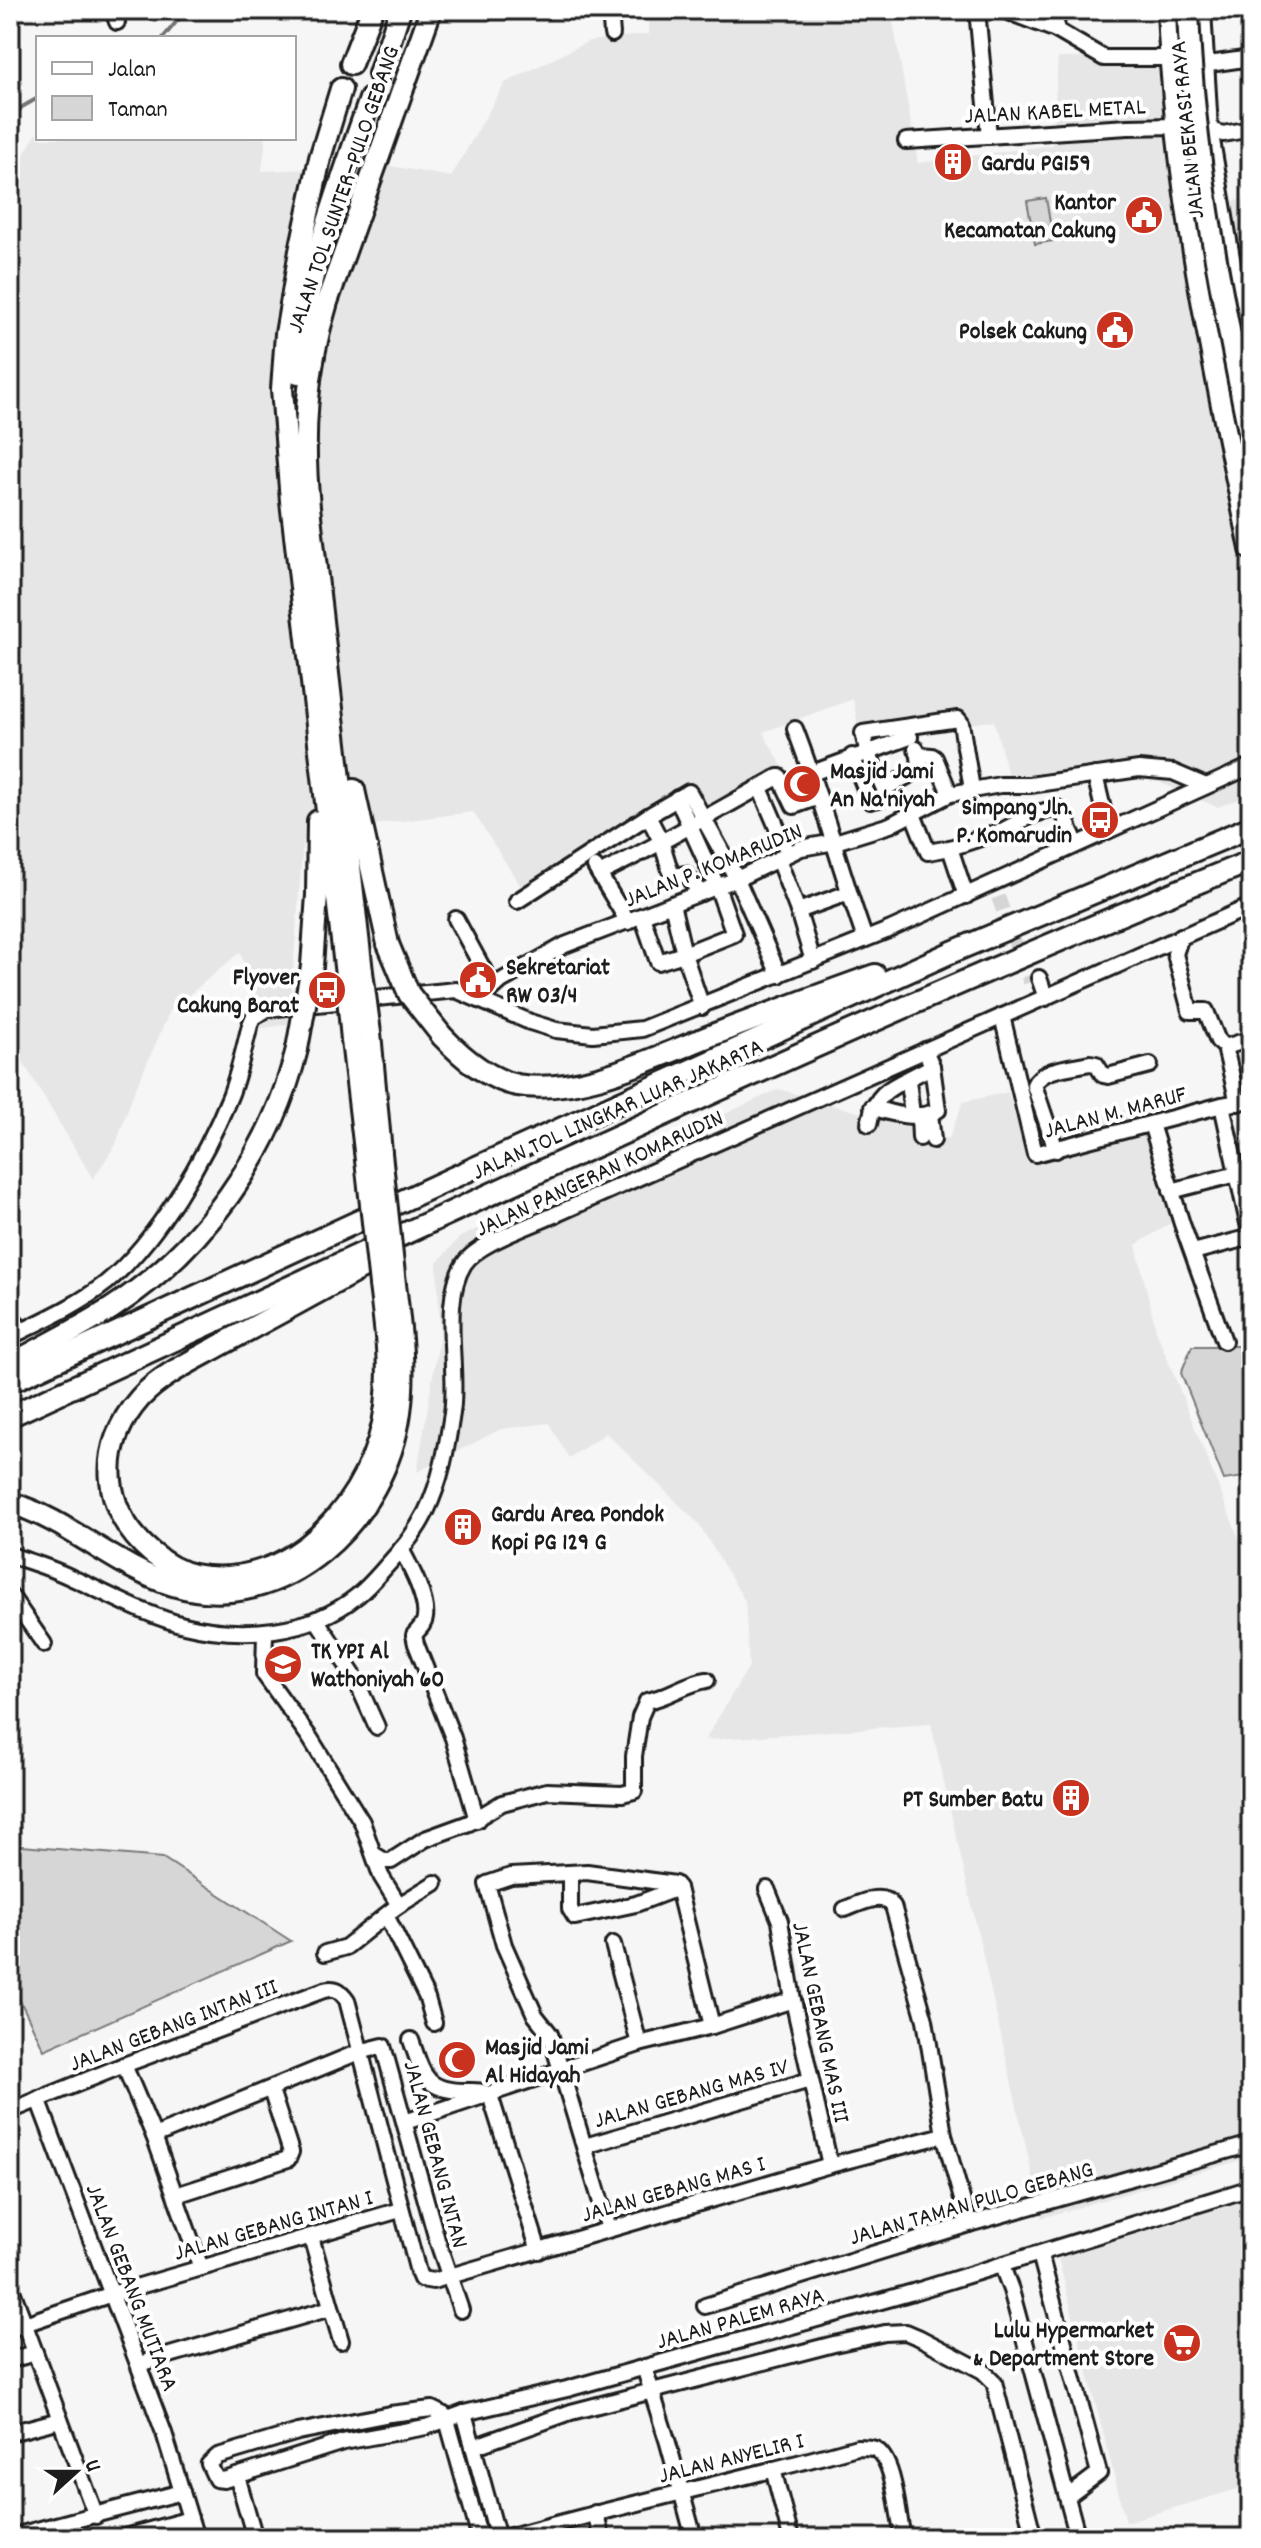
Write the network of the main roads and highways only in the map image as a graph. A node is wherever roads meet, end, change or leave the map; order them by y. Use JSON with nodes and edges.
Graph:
{"nodes":[{"id":1,"x":372,"y":10,"type":"edge"},
{"id":2,"x":400,"y":10,"type":"edge"},
{"id":3,"x":431,"y":10,"type":"edge"},
{"id":4,"x":1168,"y":10,"type":"edge"},
{"id":5,"x":1188,"y":10,"type":"edge"},
{"id":6,"x":1200,"y":10,"type":"edge"},
{"id":7,"x":351,"y":64,"type":"dead end"},
{"id":8,"x":379,"y":74,"type":"dead end"},
{"id":9,"x":341,"y":89,"type":"dead end"},
{"id":10,"x":370,"y":99,"type":"dead end"},
{"id":11,"x":1242,"y":295,"type":"edge"},
{"id":12,"x":1251,"y":387,"type":"edge"},
{"id":13,"x":304,"y":428,"type":"junction"},
{"id":14,"x":1251,"y":441,"type":"edge"},
{"id":15,"x":1251,"y":549,"type":"edge"},
{"id":16,"x":329,"y":672,"type":"junction"},
{"id":17,"x":319,"y":753,"type":"junction"},
{"id":18,"x":1251,"y":827,"type":"edge"},
{"id":19,"x":1244,"y":863,"type":"edge"},
{"id":20,"x":952,"y":952,"type":"junction"},
{"id":21,"x":354,"y":974,"type":"junction"},
{"id":22,"x":538,"y":1171,"type":"junction"},
{"id":23,"x":387,"y":1284,"type":"junction"},
{"id":24,"x":10,"y":1365,"type":"edge"},
{"id":25,"x":10,"y":1382,"type":"edge"},
{"id":26,"x":10,"y":1416,"type":"edge"},
{"id":27,"x":10,"y":1503,"type":"edge"}],
"edges":[{"from":1,"to":7,"type":"highway","name":"JALAN TOL SUNTER–PULO GEBANG"},
{"from":2,"to":8,"type":"highway"},
{"from":3,"to":13,"type":"highway","name":"JALAN TOL SUNTER–PULO GEBANG"},
{"from":4,"to":15,"type":"highway","name":"JALAN BEKASI RAYA"},
{"from":5,"to":14,"type":"highway","bridge":true},
{"from":6,"to":11,"type":"highway","name":"JALAN BEKASI RAYA"},
{"from":9,"to":17,"type":"highway","name":"JALAN TOL SUNTER–PULO GEBANG"},
{"from":10,"to":13,"type":"highway"},
{"from":11,"to":12,"type":"highway","name":"JALAN BEKASI RAYA"},
{"from":13,"to":16,"type":"highway","name":"JALAN TOL SUNTER–PULO GEBANG"},
{"from":16,"to":20,"type":"highway","bridge":true},
{"from":16,"to":21,"type":"highway"},
{"from":17,"to":21,"type":"highway"},
{"from":17,"to":24,"type":"highway","bridge":true},
{"from":18,"to":20,"type":"highway","name":"JALAN TOL LINGKAR LUAR JAKARTA"},
{"from":19,"to":22,"type":"highway","name":"JALAN TOL LINGKAR LUAR JAKARTA"},
{"from":20,"to":25,"type":"highway","name":"JALAN TOL LINGKAR LUAR JAKARTA"},
{"from":21,"to":23,"type":"highway","bridge":true},
{"from":22,"to":23,"type":"highway"},
{"from":22,"to":26,"type":"highway","name":"JALAN TOL LINGKAR LUAR JAKARTA"},
{"from":23,"to":27,"type":"highway"}]}
